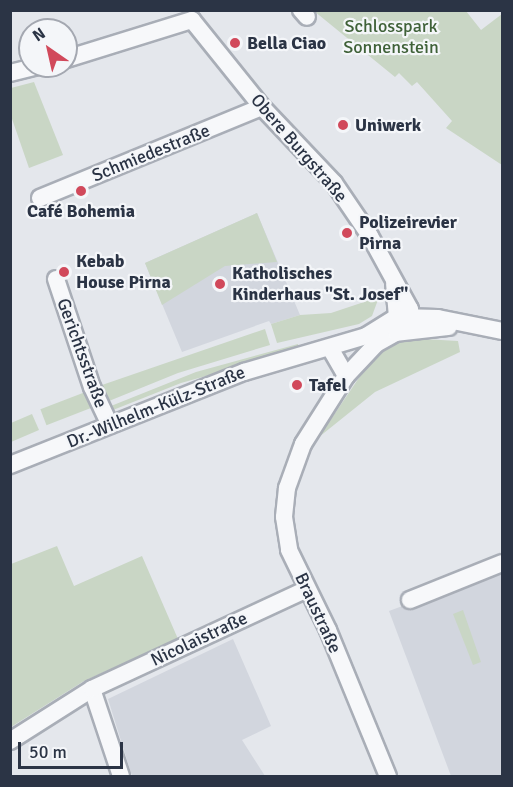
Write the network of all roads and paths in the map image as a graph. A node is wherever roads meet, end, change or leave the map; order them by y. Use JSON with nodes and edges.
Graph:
{"nodes":[{"id":1,"x":78,"y":55,"type":"edge"},
{"id":2,"x":262,"y":107,"type":"junction"},
{"id":3,"x":40,"y":198,"type":"dead end"},
{"id":4,"x":56,"y":279,"type":"dead end"},
{"id":5,"x":404,"y":320,"type":"junction"},
{"id":6,"x":502,"y":331,"type":"edge"},
{"id":7,"x":371,"y":340,"type":"junction"},
{"id":8,"x":330,"y":348,"type":"junction"},
{"id":9,"x":346,"y":376,"type":"junction"},
{"id":10,"x":110,"y":425,"type":"junction"},
{"id":11,"x":10,"y":465,"type":"edge"},
{"id":12,"x":502,"y":563,"type":"edge"},
{"id":13,"x":307,"y":589,"type":"junction"},
{"id":14,"x":410,"y":600,"type":"dead end"},
{"id":15,"x":92,"y":689,"type":"junction"},
{"id":16,"x":10,"y":741,"type":"edge"},
{"id":17,"x":121,"y":777,"type":"edge"},
{"id":18,"x":388,"y":777,"type":"edge"}],
"edges":[{"from":1,"to":2,"type":"street","name":"Obere Burgstraße"},
{"from":2,"to":3,"type":"street","name":"Schmiedestraße"},
{"from":2,"to":5,"type":"street","name":"Obere Burgstraße"},
{"from":4,"to":10,"type":"street","name":"Gerichtsstraße"},
{"from":5,"to":6,"type":"street"},
{"from":5,"to":7,"type":"street"},
{"from":7,"to":8,"type":"street","name":"Dr.-Wilhelm-Külz-Straße"},
{"from":7,"to":9,"type":"street","name":"Braustraße"},
{"from":8,"to":9,"type":"street"},
{"from":8,"to":10,"type":"street","name":"Dr.-Wilhelm-Külz-Straße"},
{"from":9,"to":13,"type":"street","name":"Braustraße"},
{"from":10,"to":11,"type":"street","name":"Dr.-Wilhelm-Külz-Straße"},
{"from":12,"to":14,"type":"street"},
{"from":13,"to":15,"type":"street","name":"Nicolaistraße"},
{"from":13,"to":18,"type":"street","name":"Braustraße"},
{"from":15,"to":16,"type":"street","name":"Nicolaistraße"},
{"from":15,"to":17,"type":"street"}]}
